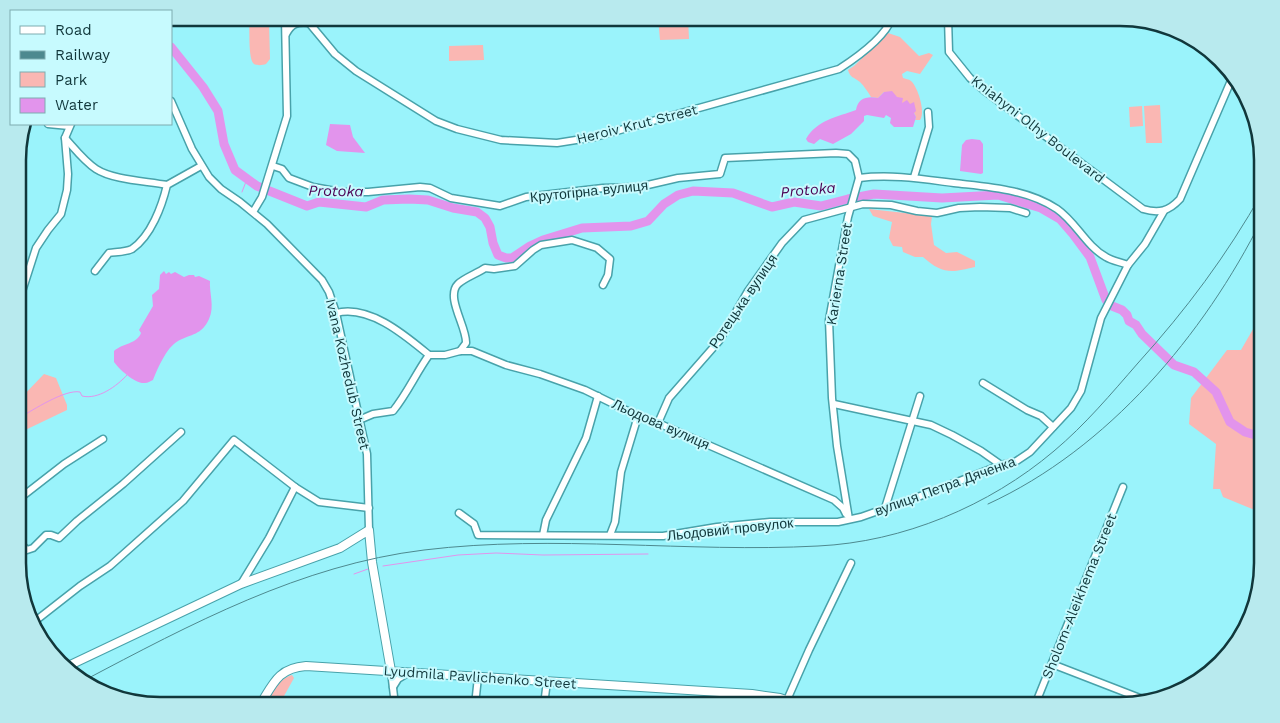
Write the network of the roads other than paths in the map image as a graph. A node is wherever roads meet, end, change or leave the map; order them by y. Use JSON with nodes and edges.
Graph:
{"nodes":[{"id":1,"x":286,"y":26,"type":"edge"},
{"id":2,"x":291,"y":26,"type":"edge"},
{"id":3,"x":312,"y":26,"type":"edge"},
{"id":4,"x":886,"y":26,"type":"edge"},
{"id":5,"x":948,"y":26,"type":"edge"},
{"id":6,"x":286,"y":34,"type":"junction"},
{"id":7,"x":1229,"y":83,"type":"edge"},
{"id":8,"x":172,"y":103,"type":"edge"},
{"id":9,"x":928,"y":112,"type":"dead end"},
{"id":10,"x":70,"y":125,"type":"edge"},
{"id":11,"x":65,"y":138,"type":"junction"},
{"id":12,"x":201,"y":166,"type":"junction"},
{"id":13,"x":273,"y":166,"type":"junction"},
{"id":14,"x":914,"y":176,"type":"junction"},
{"id":15,"x":859,"y":178,"type":"junction"},
{"id":16,"x":167,"y":185,"type":"junction"},
{"id":17,"x":851,"y":207,"type":"junction"},
{"id":18,"x":1164,"y":211,"type":"junction"},
{"id":19,"x":253,"y":212,"type":"junction"},
{"id":20,"x":1026,"y":213,"type":"dead end"},
{"id":21,"x":1128,"y":265,"type":"junction"},
{"id":22,"x":95,"y":271,"type":"dead end"},
{"id":23,"x":26,"y":279,"type":"edge"},
{"id":24,"x":603,"y":285,"type":"dead end"},
{"id":25,"x":336,"y":312,"type":"junction"},
{"id":26,"x":460,"y":351,"type":"junction"},
{"id":27,"x":429,"y":355,"type":"junction"},
{"id":28,"x":983,"y":383,"type":"dead end"},
{"id":29,"x":598,"y":396,"type":"junction"},
{"id":30,"x":920,"y":396,"type":"dead end"},
{"id":31,"x":834,"y":404,"type":"junction"},
{"id":32,"x":638,"y":416,"type":"junction"},
{"id":33,"x":359,"y":420,"type":"junction"},
{"id":34,"x":914,"y":421,"type":"junction"},
{"id":35,"x":658,"y":423,"type":"junction"},
{"id":36,"x":1053,"y":427,"type":"junction"},
{"id":37,"x":181,"y":432,"type":"dead end"},
{"id":38,"x":103,"y":439,"type":"dead end"},
{"id":39,"x":1001,"y":465,"type":"junction"},
{"id":40,"x":295,"y":487,"type":"junction"},
{"id":41,"x":1123,"y":487,"type":"dead end"},
{"id":42,"x":26,"y":494,"type":"edge"},
{"id":43,"x":369,"y":508,"type":"junction"},
{"id":44,"x":885,"y":508,"type":"junction"},
{"id":45,"x":459,"y":513,"type":"dead end"},
{"id":46,"x":849,"y":519,"type":"junction"},
{"id":47,"x":369,"y":530,"type":"junction"},
{"id":48,"x":610,"y":534,"type":"junction"},
{"id":49,"x":543,"y":535,"type":"junction"},
{"id":50,"x":26,"y":549,"type":"edge"},
{"id":51,"x":851,"y":563,"type":"dead end"},
{"id":52,"x":241,"y":584,"type":"junction"},
{"id":53,"x":38,"y":618,"type":"edge"},
{"id":54,"x":388,"y":658,"type":"junction"},
{"id":55,"x":73,"y":664,"type":"edge"},
{"id":56,"x":1052,"y":664,"type":"junction"},
{"id":57,"x":375,"y":670,"type":"junction"},
{"id":58,"x":391,"y":671,"type":"junction"},
{"id":59,"x":404,"y":673,"type":"junction"},
{"id":60,"x":478,"y":677,"type":"junction"},
{"id":61,"x":547,"y":681,"type":"junction"},
{"id":62,"x":392,"y":685,"type":"junction"},
{"id":63,"x":1133,"y":695,"type":"edge"},
{"id":64,"x":766,"y":696,"type":"edge"},
{"id":65,"x":789,"y":696,"type":"edge"},
{"id":66,"x":1039,"y":696,"type":"edge"},
{"id":67,"x":266,"y":697,"type":"edge"},
{"id":68,"x":394,"y":697,"type":"edge"},
{"id":69,"x":476,"y":697,"type":"edge"},
{"id":70,"x":545,"y":697,"type":"edge"}],
"edges":[{"from":1,"to":6,"type":"street"},
{"from":2,"to":6,"type":"street"},
{"from":3,"to":4,"type":"street","name":"Heroiv Krut Street"},
{"from":5,"to":18,"type":"street","name":"Kniahyni Olhy Boulevard"},
{"from":6,"to":13,"type":"street"},
{"from":7,"to":18,"type":"street","name":"вулиця Петра Дяченка"},
{"from":8,"to":12,"type":"street","name":"Ivana Kozhedub Street"},
{"from":9,"to":14,"type":"street"},
{"from":10,"to":11,"type":"street"},
{"from":11,"to":16,"type":"street"},
{"from":11,"to":23,"type":"street"},
{"from":12,"to":16,"type":"street"},
{"from":12,"to":19,"type":"street","name":"Ivana Kozhedub Street"},
{"from":13,"to":15,"type":"street","name":"Крутогірна вулиця"},
{"from":13,"to":19,"type":"street"},
{"from":14,"to":15,"type":"street"},
{"from":14,"to":21,"type":"street"},
{"from":15,"to":17,"type":"street"},
{"from":16,"to":22,"type":"street"},
{"from":17,"to":20,"type":"street","name":"Karierna Street"},
{"from":17,"to":31,"type":"street","name":"Karierna Street"},
{"from":17,"to":35,"type":"street","name":"Ротецька вулиця"},
{"from":18,"to":21,"type":"street","name":"вулиця Петра Дяченка"},
{"from":19,"to":25,"type":"street","name":"Ivana Kozhedub Street"},
{"from":21,"to":36,"type":"street","name":"вулиця Петра Дяченка"},
{"from":24,"to":26,"type":"street"},
{"from":25,"to":27,"type":"street"},
{"from":25,"to":33,"type":"street","name":"Ivana Kozhedub Street"},
{"from":26,"to":27,"type":"street","name":"Льодова вулиця"},
{"from":26,"to":29,"type":"street","name":"Льодова вулиця"},
{"from":27,"to":33,"type":"street"},
{"from":28,"to":36,"type":"street"},
{"from":29,"to":32,"type":"street","name":"Льодова вулиця"},
{"from":29,"to":49,"type":"street"},
{"from":30,"to":34,"type":"street"},
{"from":31,"to":34,"type":"street"},
{"from":31,"to":46,"type":"street","name":"Karierna Street"},
{"from":32,"to":35,"type":"street","name":"Льодова вулиця"},
{"from":32,"to":48,"type":"street"},
{"from":33,"to":43,"type":"street","name":"Ivana Kozhedub Street"},
{"from":34,"to":39,"type":"street"},
{"from":34,"to":44,"type":"street"},
{"from":35,"to":46,"type":"street","name":"Льодова вулиця"},
{"from":36,"to":39,"type":"street","name":"вулиця Петра Дяченка"},
{"from":37,"to":50,"type":"street"},
{"from":38,"to":42,"type":"street"},
{"from":39,"to":44,"type":"street","name":"вулиця Петра Дяченка"},
{"from":40,"to":43,"type":"street"},
{"from":40,"to":52,"type":"street"},
{"from":40,"to":53,"type":"street"},
{"from":41,"to":56,"type":"street","name":"Sholom-Aleikhema Street"},
{"from":43,"to":47,"type":"street","name":"Ivana Kozhedub Street"},
{"from":44,"to":46,"type":"street","name":"вулиця Петра Дяченка"},
{"from":45,"to":49,"type":"street","name":"Льодовий провулок"},
{"from":46,"to":48,"type":"street","name":"Льодовий провулок"},
{"from":47,"to":52,"type":"main road"},
{"from":47,"to":54,"type":"main road","name":"Ivana Kozhedub Street"},
{"from":48,"to":49,"type":"street","name":"Льодовий провулок"},
{"from":51,"to":65,"type":"street"},
{"from":52,"to":55,"type":"main road"},
{"from":54,"to":57,"type":"main road"},
{"from":54,"to":58,"type":"main road","name":"Ivana Kozhedub Street"},
{"from":54,"to":59,"type":"main road"},
{"from":56,"to":63,"type":"street"},
{"from":56,"to":66,"type":"street","name":"Sholom-Aleikhema Street"},
{"from":57,"to":58,"type":"main road","name":"Lyudmila Pavlichenko Street"},
{"from":57,"to":62,"type":"street"},
{"from":57,"to":67,"type":"main road","name":"Lyudmila Pavlichenko Street"},
{"from":58,"to":59,"type":"main road","name":"Lyudmila Pavlichenko Street"},
{"from":58,"to":62,"type":"street","name":"Ivana Kozhedub Street"},
{"from":59,"to":60,"type":"main road","name":"Lyudmila Pavlichenko Street"},
{"from":59,"to":62,"type":"street"},
{"from":60,"to":61,"type":"main road","name":"Lyudmila Pavlichenko Street"},
{"from":60,"to":69,"type":"street"},
{"from":61,"to":64,"type":"main road","name":"Lyudmila Pavlichenko Street"},
{"from":61,"to":70,"type":"street"},
{"from":62,"to":68,"type":"street","name":"Ivana Kozhedub Street"}]}
